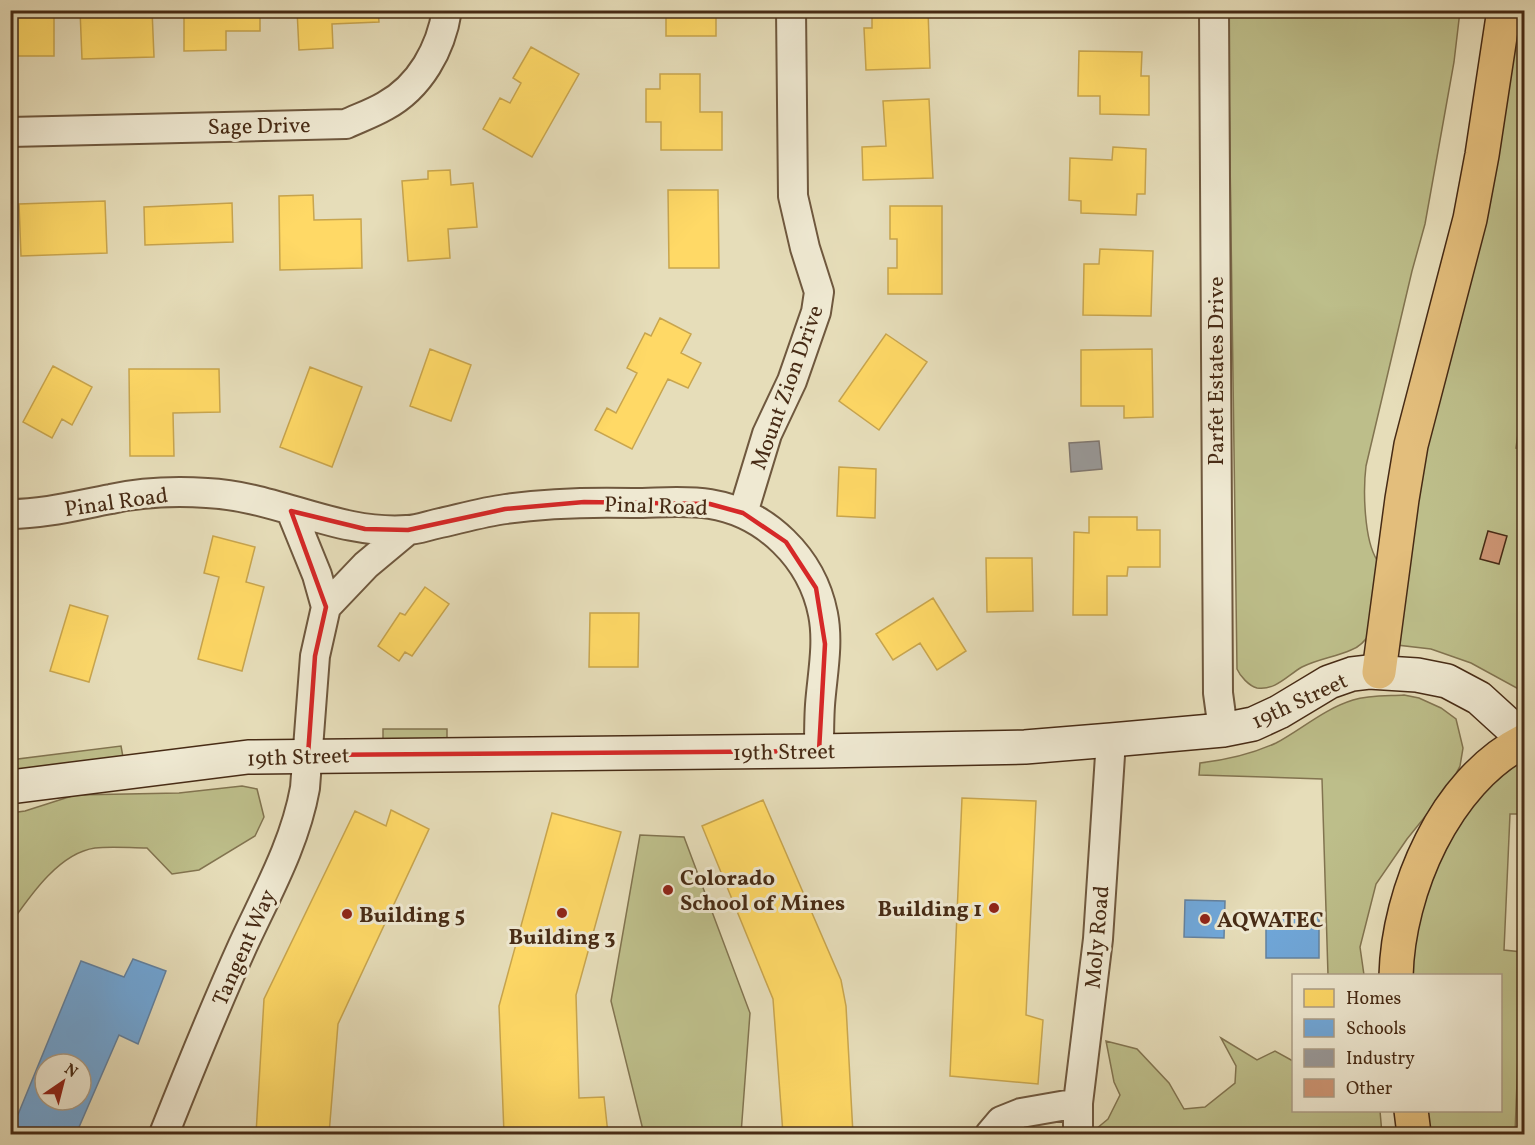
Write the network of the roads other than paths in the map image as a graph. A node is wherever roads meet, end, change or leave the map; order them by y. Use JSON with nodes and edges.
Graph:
{"nodes":[{"id":1,"x":447,"y":10,"type":"edge"},
{"id":2,"x":791,"y":10,"type":"edge"},
{"id":3,"x":1214,"y":10,"type":"edge"},
{"id":4,"x":1504,"y":10,"type":"edge"},
{"id":5,"x":10,"y":132,"type":"edge"},
{"id":6,"x":291,"y":511,"type":"junction"},
{"id":7,"x":743,"y":513,"type":"junction"},
{"id":8,"x":10,"y":514,"type":"edge"},
{"id":9,"x":408,"y":530,"type":"junction"},
{"id":10,"x":326,"y":606,"type":"junction"},
{"id":11,"x":1378,"y":672,"type":"junction"},
{"id":12,"x":1223,"y":730,"type":"junction"},
{"id":13,"x":1111,"y":740,"type":"junction"},
{"id":14,"x":1524,"y":740,"type":"edge"},
{"id":15,"x":819,"y":751,"type":"junction"},
{"id":16,"x":308,"y":755,"type":"junction"},
{"id":17,"x":10,"y":787,"type":"edge"},
{"id":18,"x":1396,"y":974,"type":"edge"},
{"id":19,"x":1078,"y":1102,"type":"junction"},
{"id":20,"x":1411,"y":1112,"type":"edge"},
{"id":21,"x":164,"y":1134,"type":"edge"},
{"id":22,"x":990,"y":1134,"type":"edge"},
{"id":23,"x":1078,"y":1134,"type":"edge"},
{"id":24,"x":1414,"y":1134,"type":"edge"}],
"edges":[{"from":1,"to":5,"type":"street","name":"Sage Drive"},
{"from":2,"to":7,"type":"street","name":"Mount Zion Drive"},
{"from":3,"to":12,"type":"street","name":"Parfet Estates Drive"},
{"from":4,"to":11,"type":"highway"},
{"from":6,"to":8,"type":"street","name":"Pinal Road"},
{"from":6,"to":9,"type":"street","name":"Pinal Road"},
{"from":6,"to":10,"type":"street"},
{"from":7,"to":9,"type":"street","name":"Pinal Road"},
{"from":7,"to":15,"type":"street","name":"Pinal Road"},
{"from":9,"to":10,"type":"street","name":"Pinal Road"},
{"from":10,"to":16,"type":"street"},
{"from":11,"to":12,"type":"street","name":"19th Street"},
{"from":11,"to":14,"type":"street","name":"19th Street"},
{"from":12,"to":13,"type":"street","name":"19th Street"},
{"from":13,"to":15,"type":"street","name":"19th Street"},
{"from":13,"to":19,"type":"street","name":"Moly Road"},
{"from":14,"to":18,"type":"highway"},
{"from":15,"to":16,"type":"street","name":"19th Street"},
{"from":16,"to":17,"type":"street","name":"19th Street"},
{"from":16,"to":21,"type":"street","name":"Tangent Way"},
{"from":19,"to":22,"type":"street"},
{"from":19,"to":23,"type":"street","name":"Moly Road"},
{"from":20,"to":24,"type":"highway"}]}
